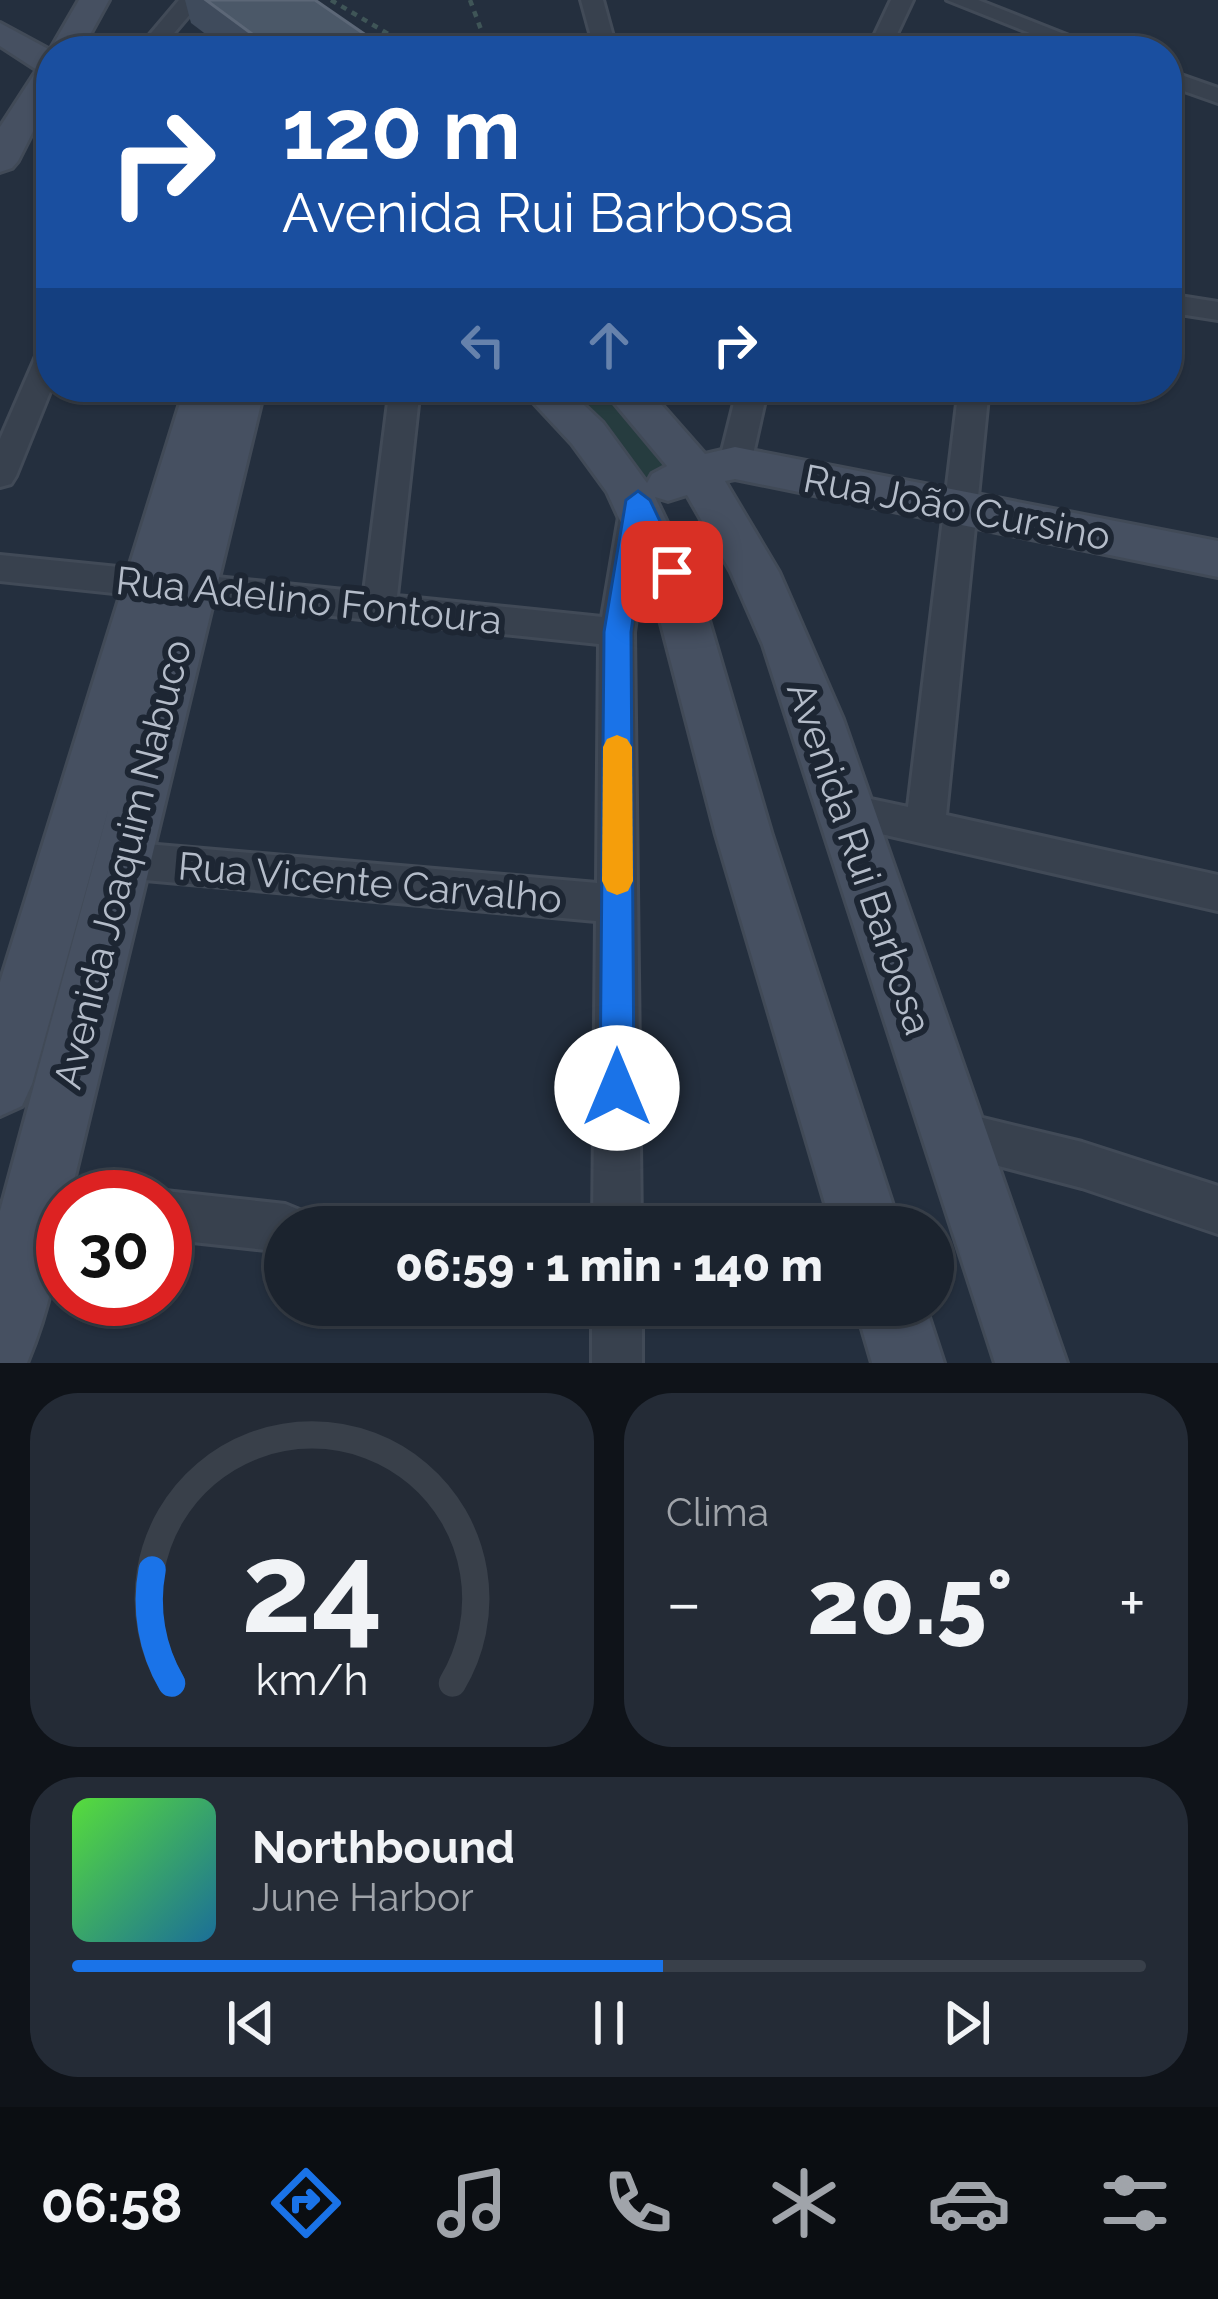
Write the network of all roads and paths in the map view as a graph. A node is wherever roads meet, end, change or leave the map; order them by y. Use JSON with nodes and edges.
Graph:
{"nodes":[{"id":1,"x":94,"y":0,"type":"edge"},
{"id":2,"x":191,"y":0,"type":"edge"},
{"id":3,"x":331,"y":0,"type":"edge"},
{"id":4,"x":470,"y":0,"type":"edge"},
{"id":5,"x":592,"y":0,"type":"edge"},
{"id":6,"x":902,"y":0,"type":"edge"},
{"id":7,"x":958,"y":0,"type":"edge"},
{"id":8,"x":1026,"y":0,"type":"edge"},
{"id":9,"x":1025,"y":25,"type":"junction"},
{"id":10,"x":0,"y":32,"type":"edge"},
{"id":11,"x":74,"y":36,"type":"edge"},
{"id":12,"x":160,"y":36,"type":"edge"},
{"id":13,"x":392,"y":36,"type":"edge"},
{"id":14,"x":483,"y":36,"type":"edge"},
{"id":15,"x":602,"y":36,"type":"edge"},
{"id":16,"x":885,"y":36,"type":"edge"},
{"id":17,"x":1023,"y":36,"type":"edge"},
{"id":18,"x":1055,"y":36,"type":"edge"},
{"id":19,"x":36,"y":58,"type":"edge"},
{"id":20,"x":1182,"y":83,"type":"edge"},
{"id":21,"x":1218,"y":96,"type":"edge"},
{"id":22,"x":26,"y":104,"type":"edge"},
{"id":23,"x":0,"y":161,"type":"edge"},
{"id":24,"x":1182,"y":305,"type":"edge"},
{"id":25,"x":1218,"y":310,"type":"edge"},
{"id":26,"x":36,"y":390,"type":"edge"},
{"id":27,"x":203,"y":402,"type":"edge"},
{"id":28,"x":238,"y":402,"type":"edge"},
{"id":29,"x":403,"y":402,"type":"edge"},
{"id":30,"x":555,"y":402,"type":"edge"},
{"id":31,"x":640,"y":402,"type":"edge"},
{"id":32,"x":746,"y":402,"type":"edge"},
{"id":33,"x":972,"y":402,"type":"edge"},
{"id":34,"x":716,"y":467,"type":"junction"},
{"id":35,"x":0,"y":476,"type":"edge"},
{"id":36,"x":638,"y":500,"type":"junction"},
{"id":37,"x":958,"y":507,"type":"junction"},
{"id":38,"x":1218,"y":559,"type":"edge"},
{"id":39,"x":0,"y":568,"type":"edge"},
{"id":40,"x":168,"y":584,"type":"junction"},
{"id":41,"x":379,"y":607,"type":"junction"},
{"id":42,"x":617,"y":632,"type":"junction"},
{"id":43,"x":847,"y":811,"type":"junction"},
{"id":44,"x":925,"y":825,"type":"junction"},
{"id":45,"x":123,"y":860,"type":"junction"},
{"id":46,"x":1218,"y":893,"type":"edge"},
{"id":47,"x":617,"y":904,"type":"junction"},
{"id":48,"x":0,"y":1084,"type":"edge"},
{"id":49,"x":954,"y":1134,"type":"junction"},
{"id":50,"x":34,"y":1200,"type":"edge"},
{"id":51,"x":616,"y":1206,"type":"edge"},
{"id":52,"x":860,"y":1206,"type":"edge"},
{"id":53,"x":1218,"y":1210,"type":"edge"},
{"id":54,"x":192,"y":1218,"type":"edge"},
{"id":55,"x":264,"y":1226,"type":"edge"},
{"id":56,"x":617,"y":1326,"type":"edge"},
{"id":57,"x":897,"y":1326,"type":"edge"},
{"id":58,"x":0,"y":1342,"type":"edge"},
{"id":59,"x":617,"y":1363,"type":"edge"},
{"id":60,"x":908,"y":1363,"type":"edge"},
{"id":61,"x":1031,"y":1363,"type":"edge"}],
"edges":[{"from":1,"to":11,"type":"street"},
{"from":2,"to":12,"type":"street"},
{"from":3,"to":13,"type":"path"},
{"from":4,"to":14,"type":"path"},
{"from":5,"to":15,"type":"street"},
{"from":6,"to":16,"type":"street"},
{"from":7,"to":9,"type":"street"},
{"from":8,"to":9,"type":"street"},
{"from":9,"to":17,"type":"street"},
{"from":9,"to":18,"type":"street"},
{"from":10,"to":19,"type":"street"},
{"from":20,"to":21,"type":"street"},
{"from":22,"to":23,"type":"street"},
{"from":24,"to":25,"type":"street"},
{"from":26,"to":35,"type":"street"},
{"from":27,"to":40,"type":"street","name":"Avenida Joaquim Nabuco"},
{"from":28,"to":40,"type":"street","name":"Avenida Joaquim Nabuco"},
{"from":29,"to":41,"type":"street"},
{"from":30,"to":36,"type":"street"},
{"from":31,"to":34,"type":"street","name":"Avenida Rui Barbosa"},
{"from":32,"to":34,"type":"street"},
{"from":33,"to":37,"type":"street"},
{"from":34,"to":36,"type":"street"},
{"from":34,"to":37,"type":"street","name":"Rua João Cursino"},
{"from":34,"to":43,"type":"street","name":"Avenida Rui Barbosa"},
{"from":36,"to":42,"type":"street"},
{"from":36,"to":52,"type":"street"},
{"from":37,"to":38,"type":"street","name":"Rua João Cursino"},
{"from":37,"to":44,"type":"street"},
{"from":39,"to":40,"type":"street","name":"Rua Adelino Fontoura"},
{"from":40,"to":41,"type":"street","name":"Rua Adelino Fontoura"},
{"from":40,"to":45,"type":"street","name":"Avenida Joaquim Nabuco"},
{"from":40,"to":48,"type":"street","name":"Avenida Joaquim Nabuco"},
{"from":41,"to":42,"type":"street","name":"Rua Adelino Fontoura"},
{"from":42,"to":47,"type":"street"},
{"from":43,"to":44,"type":"street"},
{"from":43,"to":49,"type":"street","name":"Avenida Rui Barbosa"},
{"from":44,"to":46,"type":"street"},
{"from":45,"to":47,"type":"street","name":"Rua Vicente Carvalho"},
{"from":45,"to":50,"type":"street","name":"Avenida Joaquim Nabuco"},
{"from":47,"to":51,"type":"street"},
{"from":49,"to":53,"type":"street"},
{"from":49,"to":61,"type":"street","name":"Avenida Rui Barbosa"},
{"from":50,"to":58,"type":"street","name":"Avenida Joaquim Nabuco"},
{"from":54,"to":55,"type":"street"},
{"from":56,"to":59,"type":"street"},
{"from":57,"to":60,"type":"street"}]}
